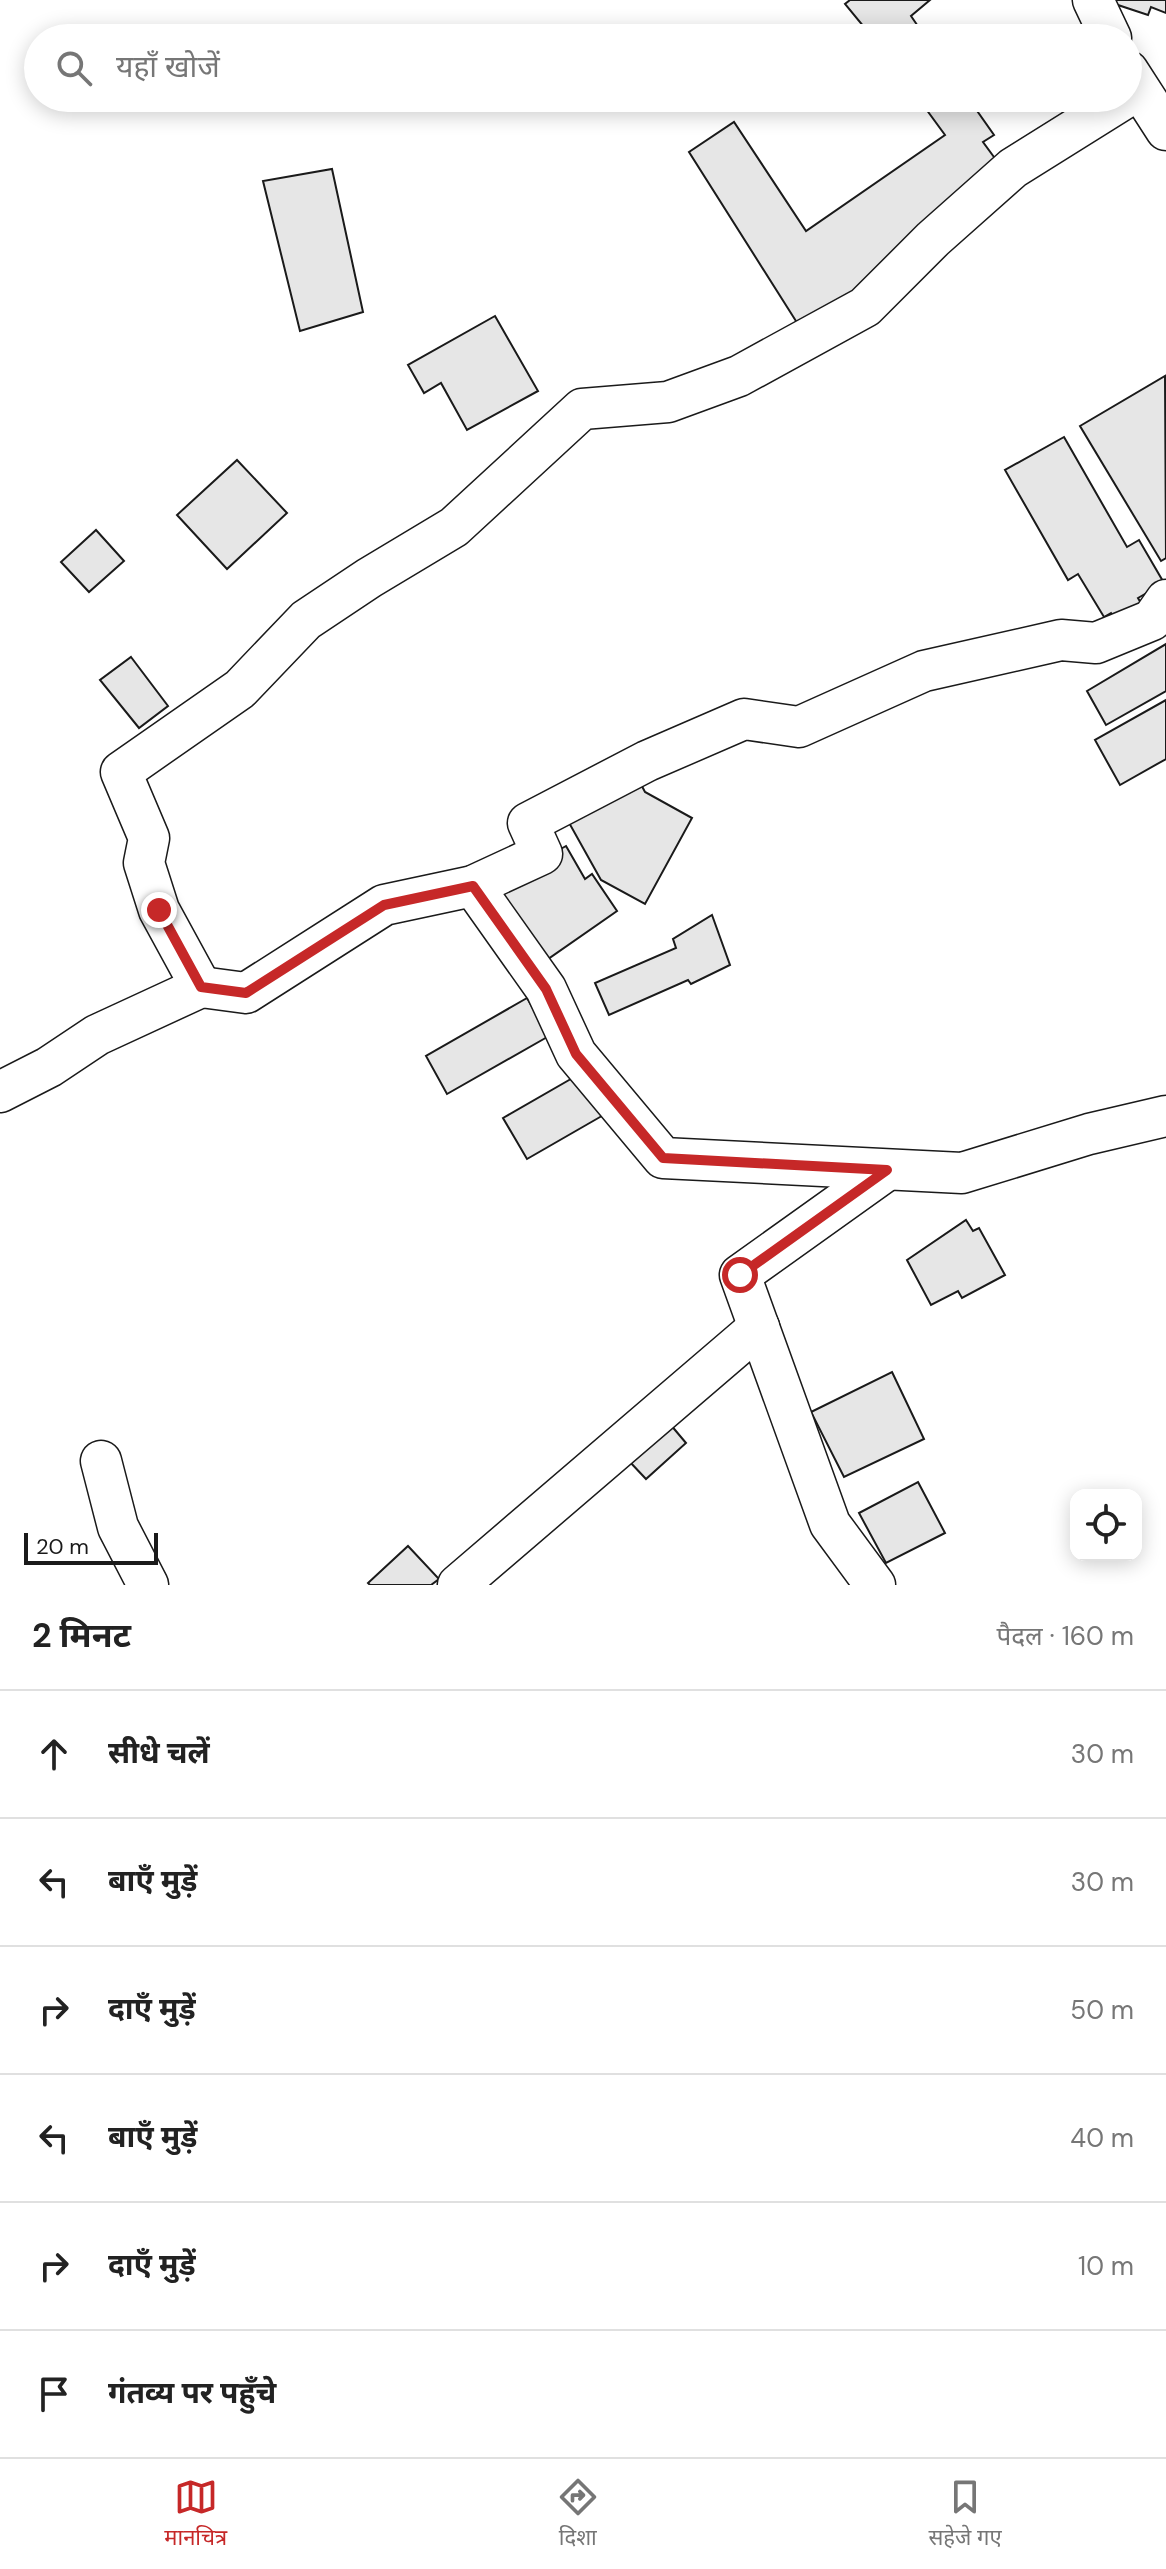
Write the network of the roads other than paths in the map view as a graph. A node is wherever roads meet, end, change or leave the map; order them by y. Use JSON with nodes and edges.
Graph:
{"nodes":[{"id":1,"x":1093,"y":0,"type":"edge"},
{"id":2,"x":1104,"y":24,"type":"edge"},
{"id":3,"x":1142,"y":103,"type":"edge"},
{"id":4,"x":1096,"y":112,"type":"edge"},
{"id":5,"x":1166,"y":130,"type":"edge"},
{"id":6,"x":1166,"y":600,"type":"edge"},
{"id":7,"x":473,"y":886,"type":"junction"},
{"id":8,"x":201,"y":987,"type":"junction"},
{"id":9,"x":0,"y":1092,"type":"edge"},
{"id":10,"x":1166,"y":1116,"type":"edge"},
{"id":11,"x":887,"y":1170,"type":"junction"},
{"id":12,"x":759,"y":1327,"type":"junction"},
{"id":13,"x":101,"y":1461,"type":"dead end"},
{"id":14,"x":148,"y":1585,"type":"edge"},
{"id":15,"x":458,"y":1585,"type":"edge"},
{"id":16,"x":875,"y":1585,"type":"edge"}],
"edges":[{"from":1,"to":2,"type":"street"},
{"from":3,"to":5,"type":"street"},
{"from":4,"to":8,"type":"street"},
{"from":6,"to":7,"type":"street"},
{"from":7,"to":8,"type":"street"},
{"from":7,"to":11,"type":"street"},
{"from":8,"to":9,"type":"street"},
{"from":10,"to":11,"type":"street"},
{"from":11,"to":12,"type":"street"},
{"from":12,"to":15,"type":"street"},
{"from":12,"to":16,"type":"street"},
{"from":13,"to":14,"type":"street"}]}
